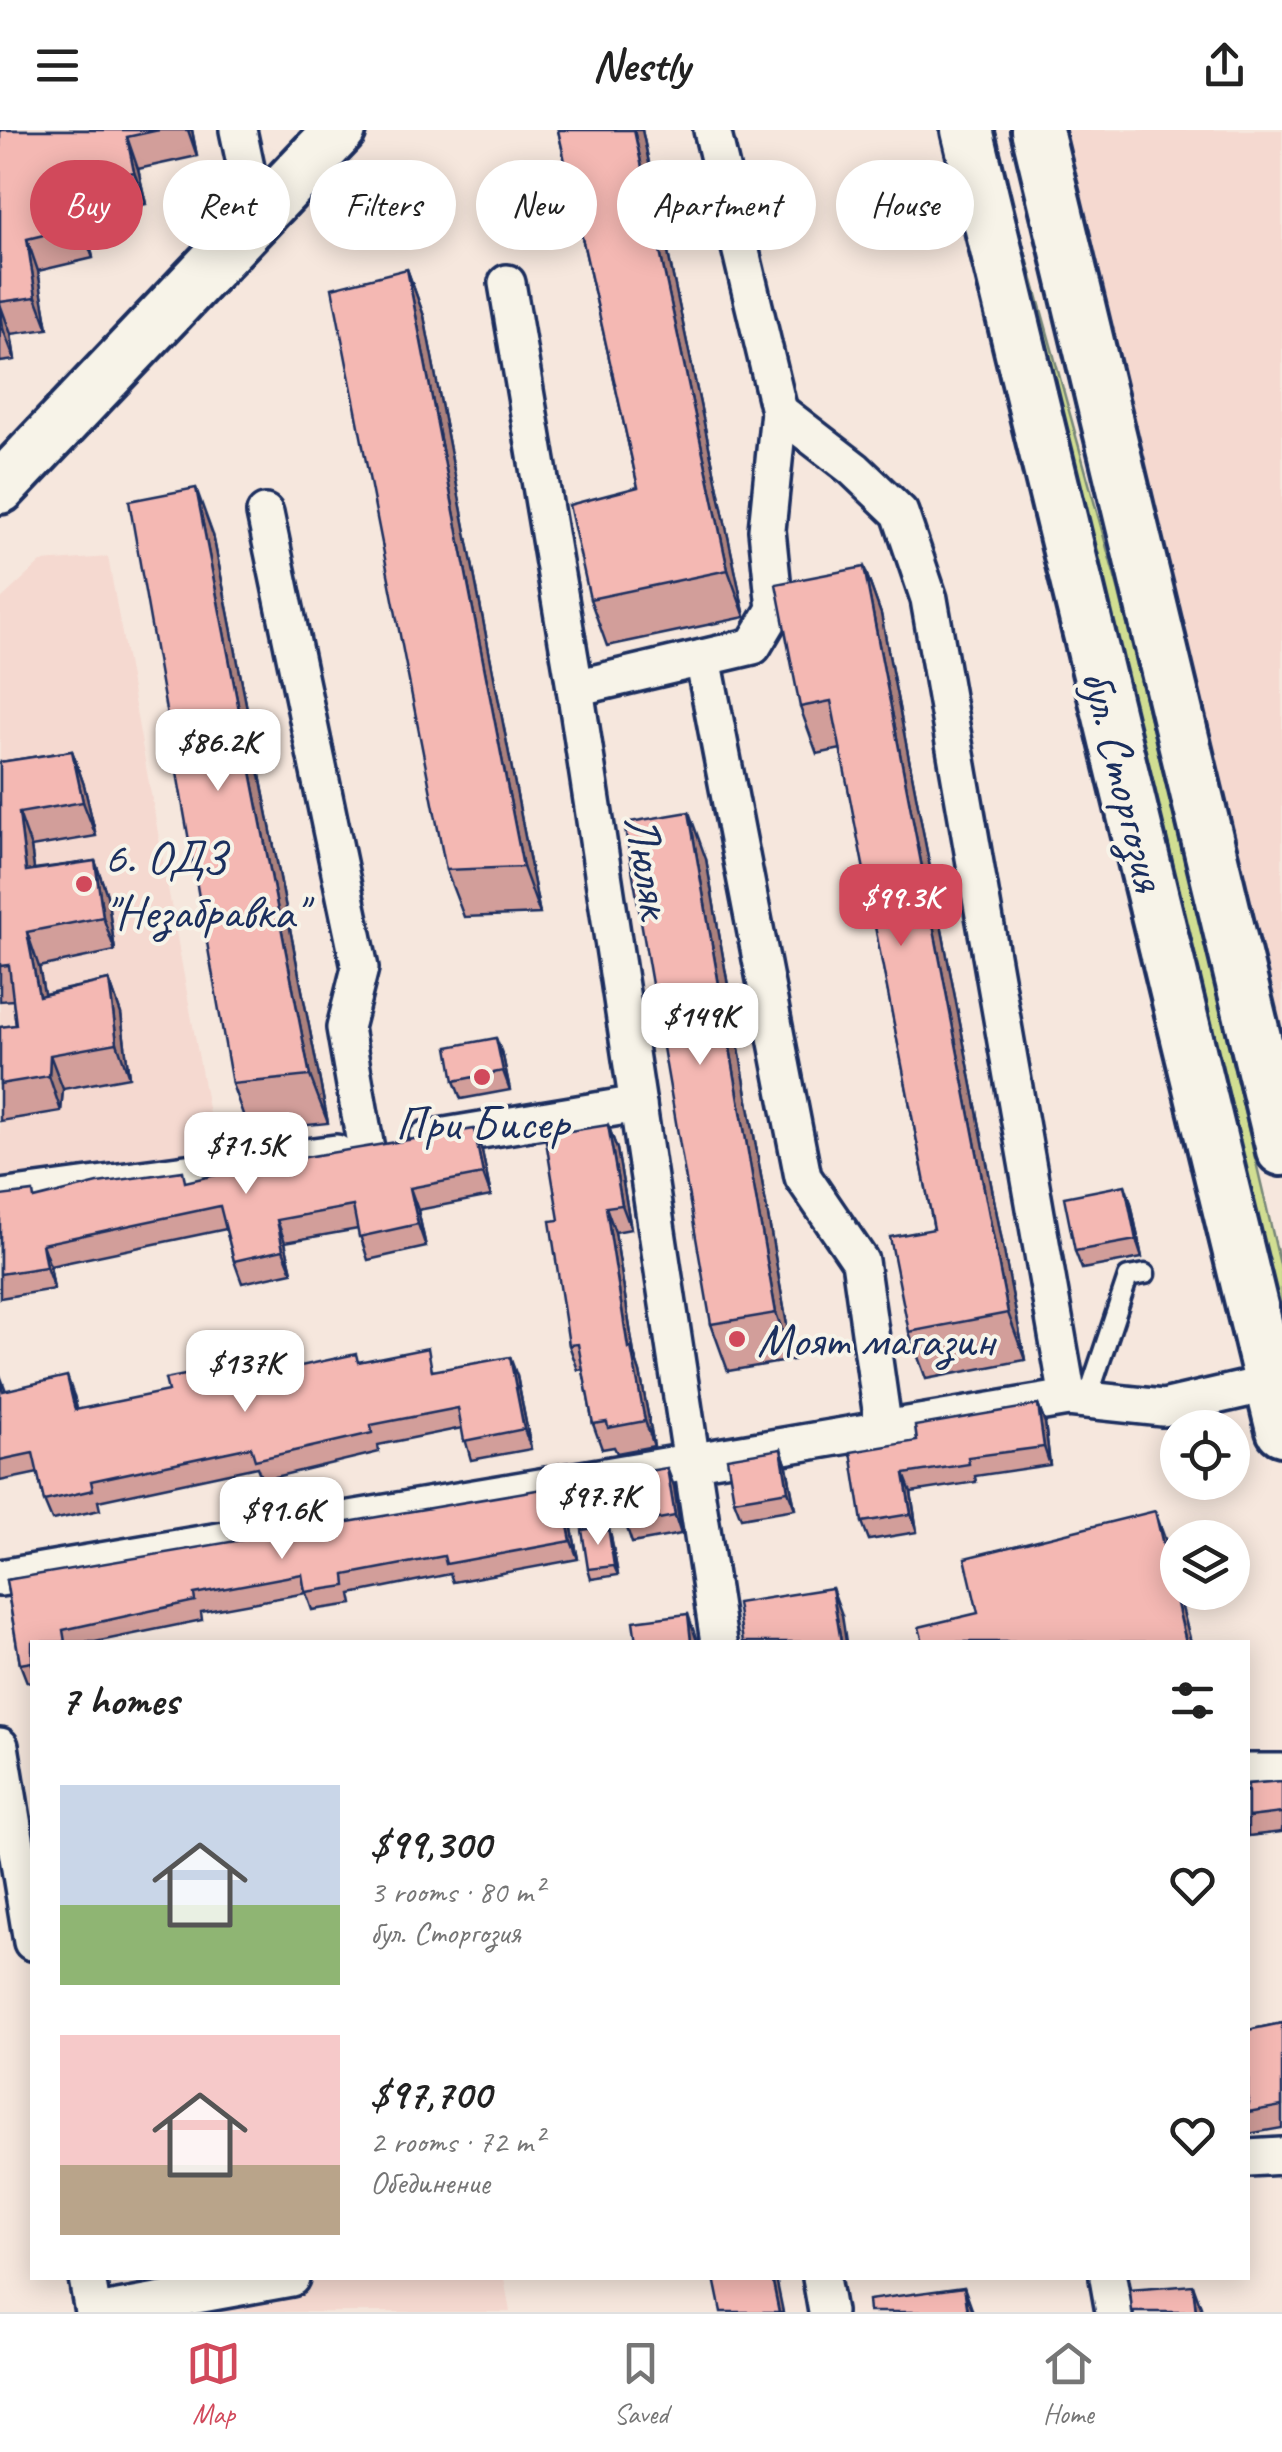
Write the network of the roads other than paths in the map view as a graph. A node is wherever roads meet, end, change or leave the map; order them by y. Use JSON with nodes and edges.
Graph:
{"nodes":[{"id":1,"x":238,"y":130,"type":"edge"},
{"id":2,"x":340,"y":130,"type":"edge"},
{"id":3,"x":712,"y":130,"type":"edge"},
{"id":4,"x":967,"y":130,"type":"edge"},
{"id":5,"x":1037,"y":130,"type":"edge"},
{"id":6,"x":244,"y":160,"type":"edge"},
{"id":7,"x":290,"y":184,"type":"edge"},
{"id":8,"x":228,"y":250,"type":"edge"},
{"id":9,"x":507,"y":283,"type":"dead end"},
{"id":10,"x":779,"y":411,"type":"junction"},
{"id":11,"x":0,"y":488,"type":"edge"},
{"id":12,"x":264,"y":513,"type":"dead end"},
{"id":13,"x":703,"y":658,"type":"junction"},
{"id":14,"x":575,"y":688,"type":"junction"},
{"id":15,"x":638,"y":1104,"type":"junction"},
{"id":16,"x":366,"y":1149,"type":"junction"},
{"id":17,"x":1282,"y":1150,"type":"edge"},
{"id":18,"x":0,"y":1198,"type":"edge"},
{"id":19,"x":1145,"y":1274,"type":"dead end"},
{"id":20,"x":1078,"y":1398,"type":"junction"},
{"id":21,"x":1277,"y":1406,"type":"edge"},
{"id":22,"x":884,"y":1431,"type":"junction"},
{"id":23,"x":694,"y":1460,"type":"junction"},
{"id":24,"x":0,"y":1578,"type":"edge"},
{"id":25,"x":719,"y":1640,"type":"edge"},
{"id":26,"x":0,"y":1746,"type":"edge"},
{"id":27,"x":1250,"y":1772,"type":"edge"},
{"id":28,"x":1282,"y":1772,"type":"edge"},
{"id":29,"x":30,"y":1918,"type":"edge"},
{"id":30,"x":1282,"y":2156,"type":"edge"},
{"id":31,"x":1250,"y":2158,"type":"edge"},
{"id":32,"x":88,"y":2280,"type":"edge"},
{"id":33,"x":279,"y":2280,"type":"edge"},
{"id":34,"x":821,"y":2280,"type":"edge"},
{"id":35,"x":1108,"y":2280,"type":"edge"},
{"id":36,"x":93,"y":2312,"type":"edge"},
{"id":37,"x":102,"y":2312,"type":"edge"},
{"id":38,"x":827,"y":2312,"type":"edge"},
{"id":39,"x":1114,"y":2312,"type":"edge"}],
"edges":[{"from":1,"to":6,"type":"street"},
{"from":2,"to":7,"type":"main road"},
{"from":3,"to":10,"type":"street"},
{"from":4,"to":21,"type":"main road","name":"бул. Сторгозия"},
{"from":5,"to":17,"type":"main road","name":"бул. Сторгозия"},
{"from":8,"to":11,"type":"main road"},
{"from":9,"to":14,"type":"street","name":"Люляк"},
{"from":10,"to":13,"type":"street"},
{"from":10,"to":20,"type":"street"},
{"from":12,"to":16,"type":"street"},
{"from":13,"to":14,"type":"street"},
{"from":13,"to":22,"type":"street"},
{"from":14,"to":15,"type":"street","name":"Люляк"},
{"from":15,"to":16,"type":"street"},
{"from":15,"to":23,"type":"street","name":"Люляк"},
{"from":16,"to":18,"type":"street"},
{"from":19,"to":20,"type":"lane"},
{"from":20,"to":21,"type":"street"},
{"from":20,"to":22,"type":"street"},
{"from":22,"to":23,"type":"street"},
{"from":23,"to":24,"type":"street"},
{"from":23,"to":25,"type":"street","name":"Люляк"},
{"from":26,"to":29,"type":"street"},
{"from":27,"to":28,"type":"street"},
{"from":30,"to":31,"type":"street"},
{"from":32,"to":36,"type":"street"},
{"from":33,"to":37,"type":"street"},
{"from":34,"to":38,"type":"street"},
{"from":35,"to":39,"type":"street"}]}
